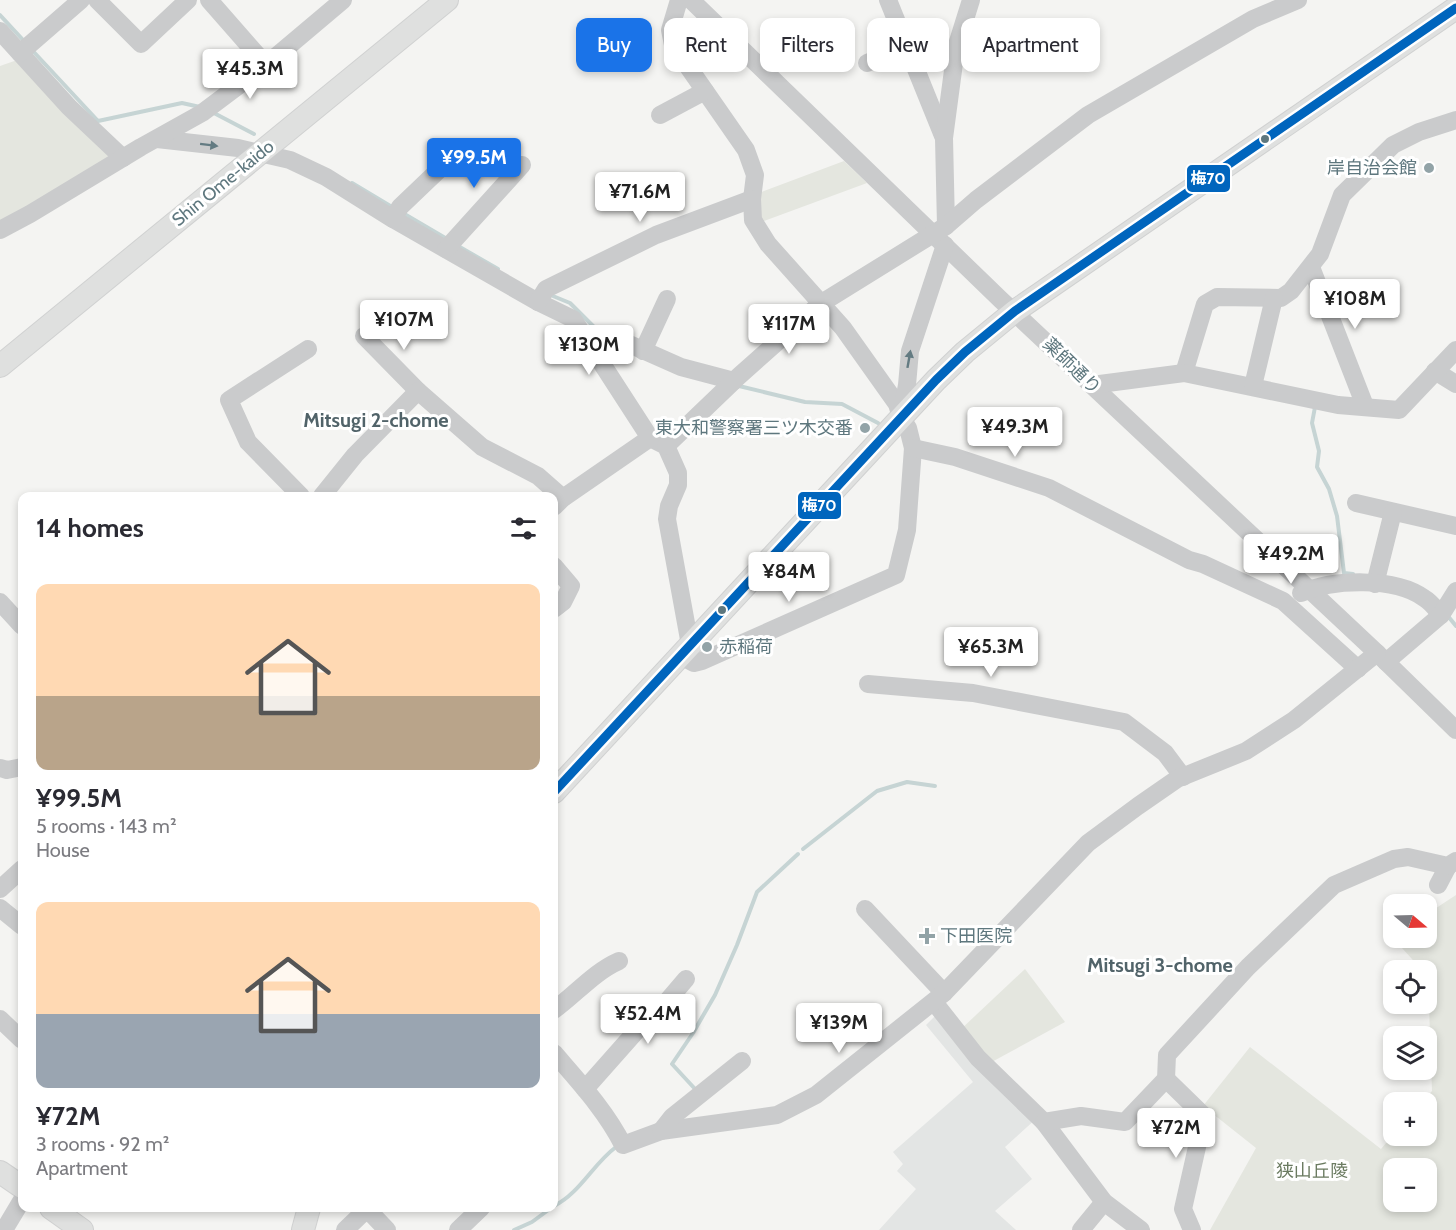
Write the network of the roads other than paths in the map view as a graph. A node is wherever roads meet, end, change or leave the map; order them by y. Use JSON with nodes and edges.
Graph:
{"nodes":[{"id":1,"x":81,"y":0,"type":"edge"},
{"id":2,"x":97,"y":0,"type":"edge"},
{"id":3,"x":188,"y":0,"type":"edge"},
{"id":4,"x":209,"y":0,"type":"edge"},
{"id":5,"x":343,"y":0,"type":"edge"},
{"id":6,"x":447,"y":0,"type":"edge"},
{"id":7,"x":679,"y":0,"type":"edge"},
{"id":8,"x":691,"y":0,"type":"edge"},
{"id":9,"x":888,"y":0,"type":"edge"},
{"id":10,"x":971,"y":0,"type":"edge"},
{"id":11,"x":1298,"y":0,"type":"edge"},
{"id":12,"x":1456,"y":8,"type":"edge"},
{"id":13,"x":895,"y":18,"type":"edge"},
{"id":14,"x":0,"y":31,"type":"edge"},
{"id":15,"x":24,"y":48,"type":"junction"},
{"id":16,"x":266,"y":65,"type":"junction"},
{"id":17,"x":917,"y":72,"type":"edge"},
{"id":18,"x":705,"y":91,"type":"junction"},
{"id":19,"x":660,"y":115,"type":"dead end"},
{"id":20,"x":1456,"y":120,"type":"edge"},
{"id":21,"x":944,"y":138,"type":"junction"},
{"id":22,"x":157,"y":139,"type":"junction"},
{"id":23,"x":261,"y":152,"type":"junction"},
{"id":24,"x":123,"y":158,"type":"junction"},
{"id":25,"x":445,"y":164,"type":"dead end"},
{"id":26,"x":522,"y":165,"type":"dead end"},
{"id":27,"x":752,"y":199,"type":"junction"},
{"id":28,"x":397,"y":213,"type":"junction"},
{"id":29,"x":0,"y":230,"type":"edge"},
{"id":30,"x":942,"y":235,"type":"junction"},
{"id":31,"x":450,"y":243,"type":"junction"},
{"id":32,"x":1311,"y":267,"type":"junction"},
{"id":33,"x":542,"y":295,"type":"junction"},
{"id":34,"x":1274,"y":298,"type":"junction"},
{"id":35,"x":667,"y":299,"type":"dead end"},
{"id":36,"x":820,"y":304,"type":"junction"},
{"id":37,"x":1015,"y":311,"type":"junction"},
{"id":38,"x":364,"y":336,"type":"dead end"},
{"id":39,"x":620,"y":340,"type":"dead end"},
{"id":40,"x":308,"y":349,"type":"dead end"},
{"id":41,"x":1456,"y":350,"type":"edge"},
{"id":42,"x":643,"y":351,"type":"junction"},
{"id":43,"x":0,"y":366,"type":"edge"},
{"id":44,"x":1435,"y":371,"type":"junction"},
{"id":45,"x":1184,"y":373,"type":"junction"},
{"id":46,"x":731,"y":384,"type":"junction"},
{"id":47,"x":1456,"y":384,"type":"edge"},
{"id":48,"x":1092,"y":385,"type":"junction"},
{"id":49,"x":1253,"y":386,"type":"junction"},
{"id":50,"x":418,"y":392,"type":"junction"},
{"id":51,"x":1365,"y":406,"type":"junction"},
{"id":52,"x":901,"y":417,"type":"junction"},
{"id":53,"x":658,"y":442,"type":"junction"},
{"id":54,"x":913,"y":448,"type":"junction"},
{"id":55,"x":297,"y":492,"type":"edge"},
{"id":56,"x":325,"y":492,"type":"edge"},
{"id":57,"x":550,"y":492,"type":"edge"},
{"id":58,"x":558,"y":502,"type":"edge"},
{"id":59,"x":1356,"y":503,"type":"dead end"},
{"id":60,"x":1393,"y":512,"type":"junction"},
{"id":61,"x":1456,"y":526,"type":"edge"},
{"id":62,"x":558,"y":571,"type":"edge"},
{"id":63,"x":1377,"y":578,"type":"junction"},
{"id":64,"x":1309,"y":590,"type":"junction"},
{"id":65,"x":1456,"y":591,"type":"edge"},
{"id":66,"x":1283,"y":601,"type":"junction"},
{"id":67,"x":0,"y":602,"type":"edge"},
{"id":68,"x":558,"y":606,"type":"edge"},
{"id":69,"x":1448,"y":611,"type":"edge"},
{"id":70,"x":18,"y":622,"type":"edge"},
{"id":71,"x":685,"y":650,"type":"junction"},
{"id":72,"x":1382,"y":658,"type":"junction"},
{"id":73,"x":1358,"y":669,"type":"junction"},
{"id":74,"x":868,"y":684,"type":"dead end"},
{"id":75,"x":1456,"y":730,"type":"edge"},
{"id":76,"x":1183,"y":777,"type":"junction"},
{"id":77,"x":558,"y":788,"type":"edge"},
{"id":78,"x":1452,"y":863,"type":"edge"},
{"id":79,"x":18,"y":873,"type":"edge"},
{"id":80,"x":1438,"y":885,"type":"dead end"},
{"id":81,"x":0,"y":889,"type":"edge"},
{"id":82,"x":0,"y":908,"type":"edge"},
{"id":83,"x":865,"y":909,"type":"dead end"},
{"id":84,"x":18,"y":923,"type":"edge"},
{"id":85,"x":619,"y":961,"type":"dead end"},
{"id":86,"x":686,"y":979,"type":"dead end"},
{"id":87,"x":939,"y":997,"type":"junction"},
{"id":88,"x":558,"y":1007,"type":"edge"},
{"id":89,"x":0,"y":1019,"type":"edge"},
{"id":90,"x":18,"y":1036,"type":"edge"},
{"id":91,"x":558,"y":1058,"type":"edge"},
{"id":92,"x":742,"y":1060,"type":"dead end"},
{"id":93,"x":1166,"y":1079,"type":"junction"},
{"id":94,"x":585,"y":1089,"type":"junction"},
{"id":95,"x":1044,"y":1122,"type":"junction"},
{"id":96,"x":661,"y":1131,"type":"junction"},
{"id":97,"x":0,"y":1172,"type":"edge"},
{"id":98,"x":18,"y":1184,"type":"edge"},
{"id":99,"x":1104,"y":1202,"type":"junction"},
{"id":100,"x":18,"y":1207,"type":"edge"},
{"id":101,"x":57,"y":1212,"type":"edge"},
{"id":102,"x":308,"y":1212,"type":"edge"},
{"id":103,"x":364,"y":1212,"type":"edge"},
{"id":104,"x":371,"y":1212,"type":"edge"},
{"id":105,"x":477,"y":1212,"type":"edge"},
{"id":106,"x":4,"y":1230,"type":"edge"},
{"id":107,"x":82,"y":1230,"type":"edge"},
{"id":108,"x":303,"y":1230,"type":"edge"},
{"id":109,"x":345,"y":1230,"type":"edge"},
{"id":110,"x":387,"y":1230,"type":"edge"},
{"id":111,"x":458,"y":1230,"type":"edge"},
{"id":112,"x":1081,"y":1230,"type":"edge"},
{"id":113,"x":1141,"y":1230,"type":"edge"},
{"id":114,"x":1192,"y":1230,"type":"edge"}],
"edges":[{"from":1,"to":15,"type":"street"},
{"from":2,"to":3,"type":"street"},
{"from":4,"to":16,"type":"street"},
{"from":5,"to":16,"type":"street"},
{"from":6,"to":23,"type":"main road","name":"Shin Ome-kaido"},
{"from":7,"to":18,"type":"street"},
{"from":8,"to":30,"type":"street","name":"薬師通り"},
{"from":9,"to":13,"type":"street"},
{"from":10,"to":21,"type":"street"},
{"from":11,"to":30,"type":"street"},
{"from":12,"to":37,"type":"main road"},
{"from":14,"to":15,"type":"street"},
{"from":15,"to":24,"type":"street"},
{"from":16,"to":22,"type":"street"},
{"from":17,"to":21,"type":"street"},
{"from":18,"to":19,"type":"street"},
{"from":18,"to":27,"type":"street"},
{"from":20,"to":32,"type":"street"},
{"from":21,"to":30,"type":"street"},
{"from":22,"to":23,"type":"street","one_way":true},
{"from":22,"to":24,"type":"street"},
{"from":23,"to":28,"type":"street"},
{"from":23,"to":43,"type":"main road","name":"Shin Ome-kaido"},
{"from":24,"to":29,"type":"street"},
{"from":25,"to":28,"type":"street"},
{"from":26,"to":31,"type":"street"},
{"from":27,"to":33,"type":"street"},
{"from":27,"to":36,"type":"street"},
{"from":28,"to":31,"type":"street"},
{"from":30,"to":36,"type":"street"},
{"from":30,"to":37,"type":"street","name":"薬師通り"},
{"from":52,"to":30,"type":"street","one_way":true},
{"from":31,"to":33,"type":"street"},
{"from":32,"to":34,"type":"street"},
{"from":32,"to":51,"type":"street"},
{"from":33,"to":53,"type":"street"},
{"from":34,"to":45,"type":"street"},
{"from":34,"to":49,"type":"street"},
{"from":35,"to":42,"type":"street"},
{"from":36,"to":46,"type":"street"},
{"from":36,"to":52,"type":"street"},
{"from":37,"to":48,"type":"street","name":"薬師通り"},
{"from":37,"to":52,"type":"main road"},
{"from":38,"to":50,"type":"street"},
{"from":39,"to":42,"type":"street"},
{"from":40,"to":55,"type":"street"},
{"from":41,"to":44,"type":"street"},
{"from":42,"to":46,"type":"street"},
{"from":44,"to":47,"type":"street"},
{"from":44,"to":51,"type":"street"},
{"from":45,"to":48,"type":"street"},
{"from":45,"to":49,"type":"street"},
{"from":46,"to":53,"type":"street"},
{"from":48,"to":64,"type":"street","name":"薬師通り"},
{"from":49,"to":51,"type":"street"},
{"from":50,"to":56,"type":"street"},
{"from":50,"to":57,"type":"street"},
{"from":52,"to":54,"type":"street"},
{"from":52,"to":71,"type":"main road"},
{"from":53,"to":58,"type":"street"},
{"from":53,"to":71,"type":"street"},
{"from":54,"to":66,"type":"street"},
{"from":54,"to":71,"type":"street"},
{"from":59,"to":60,"type":"street"},
{"from":60,"to":61,"type":"street"},
{"from":60,"to":63,"type":"street"},
{"from":62,"to":68,"type":"street"},
{"from":63,"to":64,"type":"street"},
{"from":63,"to":69,"type":"street"},
{"from":64,"to":66,"type":"street"},
{"from":64,"to":72,"type":"street","name":"薬師通り"},
{"from":65,"to":69,"type":"street"},
{"from":66,"to":73,"type":"street"},
{"from":67,"to":70,"type":"street"},
{"from":69,"to":72,"type":"street"},
{"from":71,"to":77,"type":"main road"},
{"from":72,"to":73,"type":"street"},
{"from":72,"to":75,"type":"street","name":"薬師通り"},
{"from":73,"to":76,"type":"street"},
{"from":74,"to":76,"type":"street"},
{"from":76,"to":87,"type":"street"},
{"from":78,"to":80,"type":"street"},
{"from":78,"to":93,"type":"street"},
{"from":79,"to":81,"type":"street"},
{"from":82,"to":84,"type":"street"},
{"from":83,"to":87,"type":"street"},
{"from":85,"to":88,"type":"street"},
{"from":86,"to":94,"type":"street"},
{"from":87,"to":95,"type":"street"},
{"from":87,"to":96,"type":"street"},
{"from":89,"to":90,"type":"street"},
{"from":91,"to":94,"type":"street"},
{"from":92,"to":96,"type":"street"},
{"from":93,"to":95,"type":"street"},
{"from":93,"to":114,"type":"street"},
{"from":94,"to":96,"type":"street"},
{"from":95,"to":99,"type":"street"},
{"from":97,"to":98,"type":"main road"},
{"from":99,"to":112,"type":"street"},
{"from":99,"to":113,"type":"street"},
{"from":100,"to":106,"type":"street"},
{"from":101,"to":107,"type":"main road"},
{"from":102,"to":108,"type":"main road"},
{"from":103,"to":109,"type":"street"},
{"from":104,"to":110,"type":"street"},
{"from":105,"to":111,"type":"street"}]}
